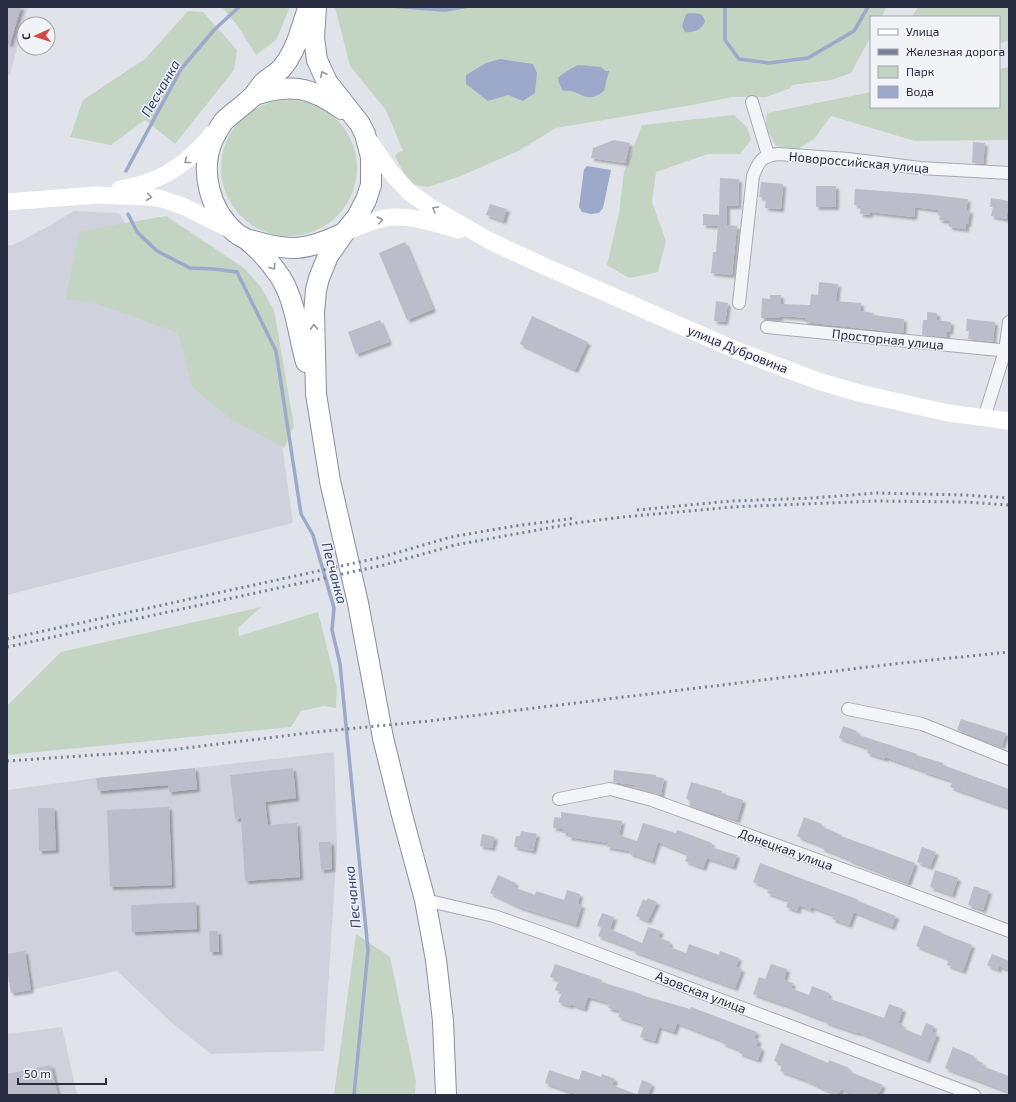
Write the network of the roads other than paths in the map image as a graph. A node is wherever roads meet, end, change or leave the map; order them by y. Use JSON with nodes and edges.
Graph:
{"nodes":[{"id":1,"x":309,"y":7,"type":"edge"},
{"id":2,"x":316,"y":7,"type":"edge"},
{"id":3,"x":254,"y":96,"type":"junction"},
{"id":4,"x":752,"y":102,"type":"dead end"},
{"id":5,"x":354,"y":117,"type":"junction"},
{"id":6,"x":223,"y":122,"type":"junction"},
{"id":7,"x":365,"y":134,"type":"junction"},
{"id":8,"x":768,"y":155,"type":"junction"},
{"id":9,"x":1009,"y":173,"type":"edge"},
{"id":10,"x":96,"y":195,"type":"junction"},
{"id":11,"x":7,"y":202,"type":"edge"},
{"id":12,"x":344,"y":233,"type":"junction"},
{"id":13,"x":481,"y":235,"type":"junction"},
{"id":14,"x":241,"y":236,"type":"junction"},
{"id":15,"x":739,"y":303,"type":"dead end"},
{"id":16,"x":1009,"y":322,"type":"edge"},
{"id":17,"x":767,"y":327,"type":"dead end"},
{"id":18,"x":1007,"y":351,"type":"edge"},
{"id":19,"x":316,"y":394,"type":"junction"},
{"id":20,"x":984,"y":418,"type":"junction"},
{"id":21,"x":1009,"y":421,"type":"edge"},
{"id":22,"x":848,"y":709,"type":"dead end"},
{"id":23,"x":1009,"y":759,"type":"edge"},
{"id":24,"x":559,"y":798,"type":"dead end"},
{"id":25,"x":425,"y":900,"type":"junction"},
{"id":26,"x":1009,"y":931,"type":"edge"},
{"id":27,"x":446,"y":1095,"type":"edge"},
{"id":28,"x":974,"y":1095,"type":"edge"}],
"edges":[{"from":1,"to":3,"type":"highway"},
{"from":5,"to":2,"type":"highway","one_way":true},
{"from":3,"to":5,"type":"highway"},
{"from":3,"to":6,"type":"highway"},
{"from":4,"to":8,"type":"street"},
{"from":5,"to":7,"type":"highway"},
{"from":6,"to":10,"type":"main road","one_way":true},
{"from":6,"to":14,"type":"highway"},
{"from":7,"to":12,"type":"highway"},
{"from":13,"to":7,"type":"main road","one_way":true},
{"from":8,"to":9,"type":"street","name":"Новороссийская улица"},
{"from":8,"to":15,"type":"street"},
{"from":10,"to":11,"type":"main road"},
{"from":10,"to":14,"type":"main road","one_way":true},
{"from":12,"to":13,"type":"main road","one_way":true},
{"from":12,"to":14,"type":"highway"},
{"from":19,"to":12,"type":"highway","one_way":true},
{"from":13,"to":20,"type":"main road","name":"улица Дубровина"},
{"from":14,"to":19,"type":"highway","one_way":true},
{"from":16,"to":18,"type":"street"},
{"from":17,"to":18,"type":"street","name":"Просторная улица"},
{"from":18,"to":20,"type":"street"},
{"from":19,"to":25,"type":"highway"},
{"from":20,"to":21,"type":"main road","name":"улица Дубровина"},
{"from":22,"to":23,"type":"street"},
{"from":24,"to":26,"type":"street","name":"Донецкая улица"},
{"from":25,"to":27,"type":"highway"},
{"from":25,"to":28,"type":"street","name":"Азовская улица"}]}
